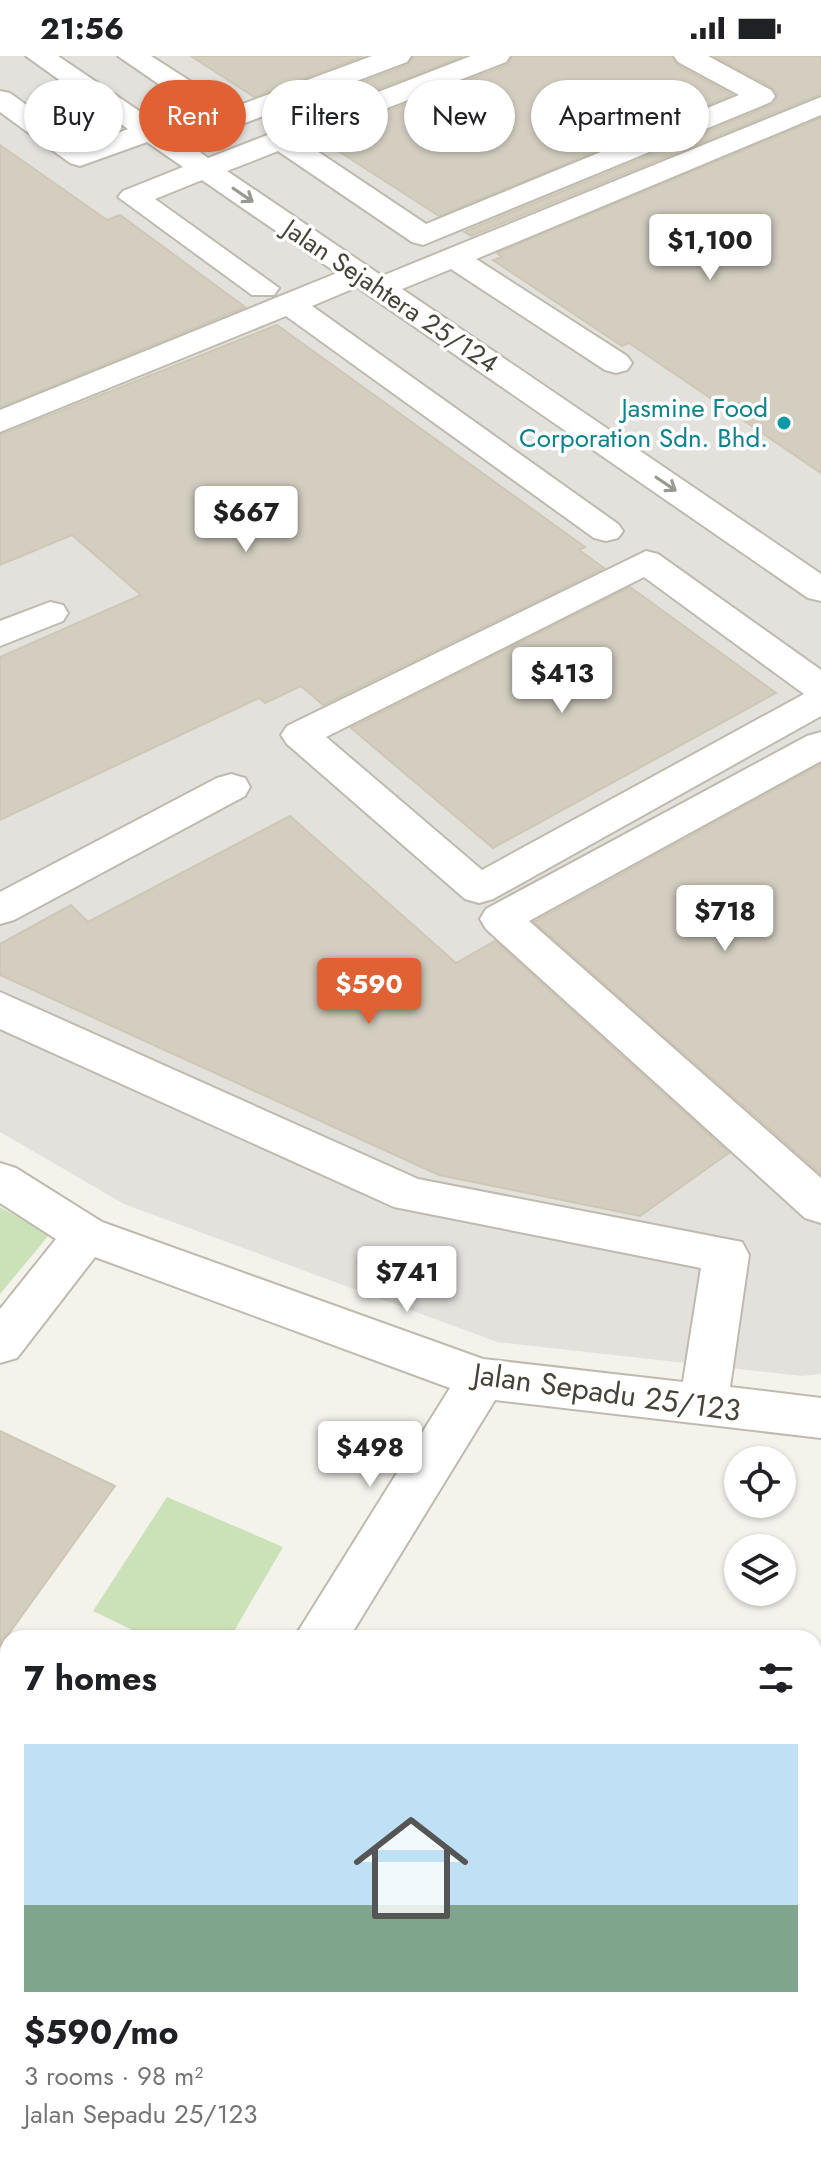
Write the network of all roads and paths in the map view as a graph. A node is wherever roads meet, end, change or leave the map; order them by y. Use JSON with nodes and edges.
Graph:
{"nodes":[{"id":1,"x":40,"y":56,"type":"edge"},
{"id":2,"x":132,"y":56,"type":"edge"},
{"id":3,"x":397,"y":56,"type":"edge"},
{"id":4,"x":496,"y":56,"type":"edge"},
{"id":5,"x":688,"y":56,"type":"edge"},
{"id":6,"x":169,"y":80,"type":"edge"},
{"id":7,"x":388,"y":97,"type":"edge"},
{"id":8,"x":0,"y":99,"type":"edge"},
{"id":9,"x":821,"y":105,"type":"edge"},
{"id":10,"x":246,"y":113,"type":"edge"},
{"id":11,"x":139,"y":124,"type":"edge"},
{"id":12,"x":139,"y":142,"type":"edge"},
{"id":13,"x":262,"y":145,"type":"edge"},
{"id":14,"x":180,"y":152,"type":"edge"},
{"id":15,"x":299,"y":152,"type":"edge"},
{"id":16,"x":205,"y":169,"type":"junction"},
{"id":17,"x":453,"y":257,"type":"junction"},
{"id":18,"x":358,"y":274,"type":"junction"},
{"id":19,"x":276,"y":296,"type":"junction"},
{"id":20,"x":177,"y":324,"type":"dead end"},
{"id":21,"x":616,"y":363,"type":"dead end"},
{"id":22,"x":0,"y":422,"type":"edge"},
{"id":23,"x":606,"y":531,"type":"dead end"},
{"id":24,"x":819,"y":585,"type":"edge"},
{"id":25,"x":50,"y":613,"type":"dead end"},
{"id":26,"x":0,"y":635,"type":"edge"},
{"id":27,"x":821,"y":688,"type":"edge"},
{"id":28,"x":821,"y":700,"type":"edge"},
{"id":29,"x":821,"y":745,"type":"edge"},
{"id":30,"x":231,"y":787,"type":"dead end"},
{"id":31,"x":0,"y":910,"type":"edge"},
{"id":32,"x":0,"y":1007,"type":"edge"},
{"id":33,"x":0,"y":1180,"type":"edge"},
{"id":34,"x":821,"y":1205,"type":"edge"},
{"id":35,"x":86,"y":1235,"type":"junction"},
{"id":36,"x":0,"y":1344,"type":"edge"},
{"id":37,"x":482,"y":1379,"type":"junction"},
{"id":38,"x":703,"y":1407,"type":"junction"},
{"id":39,"x":821,"y":1418,"type":"edge"},
{"id":40,"x":325,"y":1630,"type":"edge"}],
"edges":[{"from":1,"to":11,"type":"street","name":"Jalan Sejahtera 25/124"},
{"from":2,"to":6,"type":"street"},
{"from":3,"to":10,"type":"street"},
{"from":4,"to":7,"type":"street"},
{"from":5,"to":15,"type":"street"},
{"from":8,"to":12,"type":"street"},
{"from":9,"to":17,"type":"street"},
{"from":13,"to":16,"type":"street"},
{"from":14,"to":16,"type":"street","name":"Jalan Sejahtera 25/124"},
{"from":16,"to":18,"type":"street","name":"Jalan Sejahtera 25/124","one_way":true},
{"from":16,"to":19,"type":"street"},
{"from":17,"to":18,"type":"street"},
{"from":17,"to":21,"type":"street"},
{"from":18,"to":19,"type":"street"},
{"from":18,"to":24,"type":"street","name":"Jalan Sejahtera 25/124","one_way":true},
{"from":19,"to":20,"type":"street"},
{"from":19,"to":22,"type":"street"},
{"from":19,"to":23,"type":"street"},
{"from":25,"to":26,"type":"street"},
{"from":27,"to":28,"type":"street"},
{"from":29,"to":34,"type":"street"},
{"from":30,"to":31,"type":"street"},
{"from":32,"to":38,"type":"street"},
{"from":33,"to":35,"type":"street","name":"Jalan Sepadu 25/123"},
{"from":35,"to":36,"type":"street"},
{"from":35,"to":37,"type":"street","name":"Jalan Sepadu 25/123"},
{"from":37,"to":38,"type":"street","name":"Jalan Sepadu 25/123"},
{"from":37,"to":40,"type":"street"},
{"from":38,"to":39,"type":"street","name":"Jalan Sepadu 25/123"}]}
